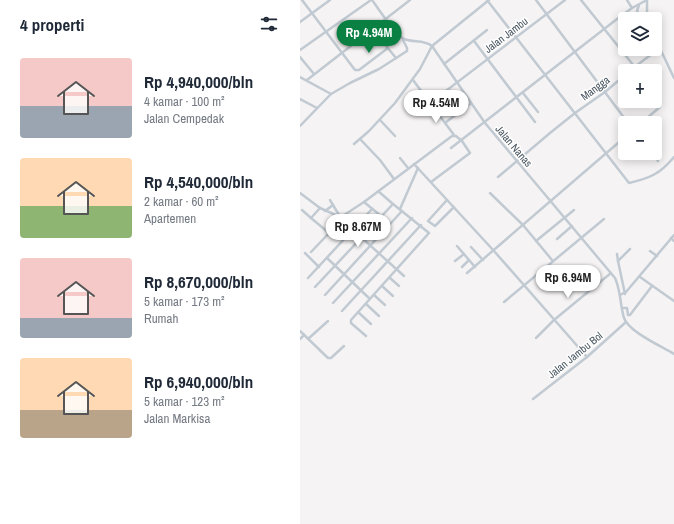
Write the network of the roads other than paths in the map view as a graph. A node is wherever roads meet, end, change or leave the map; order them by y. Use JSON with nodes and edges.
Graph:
{"nodes":[{"id":1,"x":302,"y":0,"type":"edge"},
{"id":2,"x":330,"y":0,"type":"edge"},
{"id":3,"x":372,"y":0,"type":"edge"},
{"id":4,"x":410,"y":0,"type":"edge"},
{"id":5,"x":488,"y":0,"type":"edge"},
{"id":6,"x":536,"y":0,"type":"edge"},
{"id":7,"x":565,"y":0,"type":"edge"},
{"id":8,"x":581,"y":0,"type":"edge"},
{"id":9,"x":627,"y":0,"type":"edge"},
{"id":10,"x":647,"y":0,"type":"edge"},
{"id":11,"x":640,"y":4,"type":"junction"},
{"id":12,"x":632,"y":8,"type":"junction"},
{"id":13,"x":638,"y":12,"type":"edge"},
{"id":14,"x":647,"y":12,"type":"edge"},
{"id":15,"x":312,"y":13,"type":"junction"},
{"id":16,"x":547,"y":15,"type":"junction"},
{"id":17,"x":386,"y":19,"type":"junction"},
{"id":18,"x":300,"y":22,"type":"edge"},
{"id":19,"x":373,"y":30,"type":"junction"},
{"id":20,"x":487,"y":30,"type":"dead end"},
{"id":21,"x":604,"y":30,"type":"junction"},
{"id":22,"x":327,"y":32,"type":"junction"},
{"id":23,"x":517,"y":38,"type":"junction"},
{"id":24,"x":403,"y":39,"type":"junction"},
{"id":25,"x":474,"y":41,"type":"junction"},
{"id":26,"x":432,"y":46,"type":"junction"},
{"id":27,"x":388,"y":48,"type":"junction"},
{"id":28,"x":300,"y":50,"type":"edge"},
{"id":29,"x":574,"y":52,"type":"junction"},
{"id":30,"x":662,"y":52,"type":"edge"},
{"id":31,"x":342,"y":53,"type":"junction"},
{"id":32,"x":649,"y":56,"type":"edge"},
{"id":33,"x":300,"y":57,"type":"edge"},
{"id":34,"x":396,"y":58,"type":"junction"},
{"id":35,"x":487,"y":60,"type":"junction"},
{"id":36,"x":444,"y":64,"type":"junction"},
{"id":37,"x":632,"y":64,"type":"edge"},
{"id":38,"x":638,"y":64,"type":"edge"},
{"id":39,"x":314,"y":74,"type":"junction"},
{"id":40,"x":546,"y":75,"type":"junction"},
{"id":41,"x":300,"y":77,"type":"edge"},
{"id":42,"x":674,"y":78,"type":"edge"},
{"id":43,"x":307,"y":80,"type":"junction"},
{"id":44,"x":413,"y":80,"type":"junction"},
{"id":45,"x":618,"y":81,"type":"edge"},
{"id":46,"x":457,"y":83,"type":"junction"},
{"id":47,"x":605,"y":92,"type":"junction"},
{"id":48,"x":524,"y":93,"type":"junction"},
{"id":49,"x":331,"y":94,"type":"junction"},
{"id":50,"x":517,"y":98,"type":"junction"},
{"id":51,"x":300,"y":99,"type":"edge"},
{"id":52,"x":471,"y":103,"type":"junction"},
{"id":53,"x":430,"y":104,"type":"junction"},
{"id":54,"x":317,"y":108,"type":"junction"},
{"id":55,"x":659,"y":108,"type":"edge"},
{"id":56,"x":538,"y":112,"type":"dead end"},
{"id":57,"x":417,"y":113,"type":"dead end"},
{"id":58,"x":574,"y":113,"type":"junction"},
{"id":59,"x":623,"y":116,"type":"edge"},
{"id":60,"x":649,"y":116,"type":"edge"},
{"id":61,"x":380,"y":120,"type":"junction"},
{"id":62,"x":535,"y":122,"type":"dead end"},
{"id":63,"x":445,"y":123,"type":"junction"},
{"id":64,"x":485,"y":123,"type":"junction"},
{"id":65,"x":300,"y":126,"type":"edge"},
{"id":66,"x":454,"y":135,"type":"junction"},
{"id":67,"x":395,"y":136,"type":"dead end"},
{"id":68,"x":360,"y":139,"type":"junction"},
{"id":69,"x":462,"y":141,"type":"junction"},
{"id":70,"x":618,"y":143,"type":"edge"},
{"id":71,"x":354,"y":144,"type":"dead end"},
{"id":72,"x":452,"y":148,"type":"dead end"},
{"id":73,"x":605,"y":153,"type":"junction"},
{"id":74,"x":674,"y":156,"type":"edge"},
{"id":75,"x":400,"y":158,"type":"dead end"},
{"id":76,"x":517,"y":162,"type":"junction"},
{"id":77,"x":414,"y":164,"type":"junction"},
{"id":78,"x":408,"y":168,"type":"junction"},
{"id":79,"x":418,"y":168,"type":"junction"},
{"id":80,"x":498,"y":177,"type":"dead end"},
{"id":81,"x":394,"y":179,"type":"junction"},
{"id":82,"x":431,"y":182,"type":"junction"},
{"id":83,"x":378,"y":191,"type":"junction"},
{"id":84,"x":300,"y":193,"type":"edge"},
{"id":85,"x":490,"y":193,"type":"dead end"},
{"id":86,"x":330,"y":200,"type":"dead end"},
{"id":87,"x":447,"y":200,"type":"junction"},
{"id":88,"x":551,"y":201,"type":"junction"},
{"id":89,"x":364,"y":202,"type":"junction"},
{"id":90,"x":393,"y":204,"type":"junction"},
{"id":91,"x":333,"y":206,"type":"junction"},
{"id":92,"x":454,"y":207,"type":"junction"},
{"id":93,"x":320,"y":208,"type":"junction"},
{"id":94,"x":372,"y":209,"type":"junction"},
{"id":95,"x":302,"y":210,"type":"dead end"},
{"id":96,"x":401,"y":210,"type":"junction"},
{"id":97,"x":574,"y":210,"type":"dead end"},
{"id":98,"x":325,"y":211,"type":"junction"},
{"id":99,"x":381,"y":216,"type":"junction"},
{"id":100,"x":339,"y":217,"type":"junction"},
{"id":101,"x":311,"y":218,"type":"junction"},
{"id":102,"x":412,"y":218,"type":"junction"},
{"id":103,"x":565,"y":218,"type":"junction"},
{"id":104,"x":604,"y":219,"type":"dead end"},
{"id":105,"x":523,"y":225,"type":"junction"},
{"id":106,"x":420,"y":226,"type":"junction"},
{"id":107,"x":572,"y":226,"type":"junction"},
{"id":108,"x":353,"y":229,"type":"junction"},
{"id":109,"x":332,"y":230,"type":"dead end"},
{"id":110,"x":329,"y":233,"type":"junction"},
{"id":111,"x":674,"y":235,"type":"edge"},
{"id":112,"x":581,"y":237,"type":"junction"},
{"id":113,"x":362,"y":238,"type":"junction"},
{"id":114,"x":671,"y":238,"type":"junction"},
{"id":115,"x":557,"y":239,"type":"dead end"},
{"id":116,"x":344,"y":240,"type":"junction"},
{"id":117,"x":536,"y":241,"type":"junction"},
{"id":118,"x":674,"y":241,"type":"edge"},
{"id":119,"x":370,"y":246,"type":"junction"},
{"id":120,"x":457,"y":246,"type":"dead end"},
{"id":121,"x":471,"y":247,"type":"dead end"},
{"id":122,"x":630,"y":249,"type":"dead end"},
{"id":123,"x":494,"y":251,"type":"junction"},
{"id":124,"x":650,"y":251,"type":"dead end"},
{"id":125,"x":311,"y":252,"type":"dead end"},
{"id":126,"x":305,"y":253,"type":"dead end"},
{"id":127,"x":379,"y":254,"type":"junction"},
{"id":128,"x":464,"y":254,"type":"junction"},
{"id":129,"x":617,"y":254,"type":"dead end"},
{"id":130,"x":657,"y":256,"type":"junction"},
{"id":131,"x":327,"y":258,"type":"junction"},
{"id":132,"x":469,"y":260,"type":"junction"},
{"id":133,"x":483,"y":260,"type":"junction"},
{"id":134,"x":552,"y":260,"type":"junction"},
{"id":135,"x":618,"y":261,"type":"junction"},
{"id":136,"x":388,"y":262,"type":"junction"},
{"id":137,"x":455,"y":262,"type":"dead end"},
{"id":138,"x":336,"y":266,"type":"junction"},
{"id":139,"x":319,"y":267,"type":"junction"},
{"id":140,"x":462,"y":267,"type":"dead end"},
{"id":141,"x":475,"y":267,"type":"junction"},
{"id":142,"x":397,"y":270,"type":"junction"},
{"id":143,"x":467,"y":273,"type":"dead end"},
{"id":144,"x":610,"y":273,"type":"junction"},
{"id":145,"x":344,"y":274,"type":"junction"},
{"id":146,"x":404,"y":276,"type":"dead end"},
{"id":147,"x":640,"y":277,"type":"junction"},
{"id":148,"x":308,"y":278,"type":"dead end"},
{"id":149,"x":390,"y":278,"type":"junction"},
{"id":150,"x":352,"y":282,"type":"junction"},
{"id":151,"x":524,"y":285,"type":"junction"},
{"id":152,"x":382,"y":286,"type":"junction"},
{"id":153,"x":399,"y":286,"type":"dead end"},
{"id":154,"x":652,"y":286,"type":"junction"},
{"id":155,"x":315,"y":287,"type":"dead end"},
{"id":156,"x":362,"y":291,"type":"junction"},
{"id":157,"x":325,"y":295,"type":"dead end"},
{"id":158,"x":374,"y":295,"type":"junction"},
{"id":159,"x":623,"y":295,"type":"junction"},
{"id":160,"x":393,"y":296,"type":"dead end"},
{"id":161,"x":370,"y":299,"type":"junction"},
{"id":162,"x":674,"y":301,"type":"edge"},
{"id":163,"x":504,"y":302,"type":"dead end"},
{"id":164,"x":333,"y":303,"type":"dead end"},
{"id":165,"x":366,"y":304,"type":"junction"},
{"id":166,"x":385,"y":305,"type":"dead end"},
{"id":167,"x":623,"y":308,"type":"junction"},
{"id":168,"x":342,"y":311,"type":"dead end"},
{"id":169,"x":358,"y":312,"type":"junction"},
{"id":170,"x":379,"y":316,"type":"dead end"},
{"id":171,"x":554,"y":320,"type":"junction"},
{"id":172,"x":328,"y":321,"type":"dead end"},
{"id":173,"x":626,"y":322,"type":"junction"},
{"id":174,"x":371,"y":324,"type":"dead end"},
{"id":175,"x":300,"y":331,"type":"edge"},
{"id":176,"x":304,"y":335,"type":"junction"},
{"id":177,"x":366,"y":336,"type":"dead end"},
{"id":178,"x":536,"y":338,"type":"dead end"},
{"id":179,"x":300,"y":339,"type":"edge"},
{"id":180,"x":308,"y":339,"type":"junction"},
{"id":181,"x":344,"y":346,"type":"dead end"},
{"id":182,"x":674,"y":354,"type":"edge"},
{"id":183,"x":587,"y":357,"type":"junction"},
{"id":184,"x":533,"y":398,"type":"dead end"}],
"edges":[{"from":1,"to":15,"type":"street"},
{"from":2,"to":15,"type":"street"},
{"from":3,"to":17,"type":"street"},
{"from":3,"to":22,"type":"street"},
{"from":4,"to":17,"type":"street"},
{"from":5,"to":23,"type":"street"},
{"from":5,"to":26,"type":"street"},
{"from":6,"to":16,"type":"street"},
{"from":7,"to":16,"type":"street","name":"Jalan Jambu"},
{"from":8,"to":21,"type":"street"},
{"from":9,"to":12,"type":"street"},
{"from":10,"to":11,"type":"street"},
{"from":10,"to":14,"type":"street"},
{"from":11,"to":12,"type":"street"},
{"from":11,"to":13,"type":"street"},
{"from":12,"to":21,"type":"street"},
{"from":15,"to":18,"type":"street"},
{"from":15,"to":22,"type":"street"},
{"from":16,"to":23,"type":"street","name":"Jalan Jambu"},
{"from":16,"to":29,"type":"street"},
{"from":17,"to":19,"type":"street"},
{"from":17,"to":24,"type":"street"},
{"from":19,"to":27,"type":"street"},
{"from":19,"to":31,"type":"street"},
{"from":20,"to":25,"type":"street"},
{"from":21,"to":29,"type":"street"},
{"from":21,"to":37,"type":"street"},
{"from":22,"to":28,"type":"street"},
{"from":22,"to":31,"type":"street"},
{"from":23,"to":35,"type":"street","name":"Jalan Jambu"},
{"from":23,"to":40,"type":"street"},
{"from":24,"to":26,"type":"street"},
{"from":24,"to":34,"type":"street"},
{"from":25,"to":35,"type":"street"},
{"from":25,"to":36,"type":"street"},
{"from":26,"to":36,"type":"street","name":"Jalan Nanas"},
{"from":26,"to":44,"type":"street"},
{"from":27,"to":31,"type":"street"},
{"from":27,"to":34,"type":"street"},
{"from":29,"to":40,"type":"street"},
{"from":29,"to":47,"type":"street"},
{"from":30,"to":42,"type":"street"},
{"from":31,"to":39,"type":"street"},
{"from":32,"to":38,"type":"street"},
{"from":33,"to":39,"type":"street"},
{"from":34,"to":49,"type":"street"},
{"from":35,"to":46,"type":"street","name":"Jalan Jambu"},
{"from":35,"to":50,"type":"street"},
{"from":36,"to":46,"type":"street","name":"Jalan Nanas"},
{"from":39,"to":43,"type":"street"},
{"from":40,"to":48,"type":"street"},
{"from":40,"to":58,"type":"street"},
{"from":41,"to":43,"type":"street"},
{"from":43,"to":49,"type":"street"},
{"from":44,"to":53,"type":"street"},
{"from":44,"to":61,"type":"street"},
{"from":45,"to":47,"type":"street","name":"Mangga"},
{"from":46,"to":52,"type":"street","name":"Jalan Nanas"},
{"from":46,"to":53,"type":"street","name":"Jalan Jambu"},
{"from":47,"to":58,"type":"street","name":"Mangga"},
{"from":47,"to":59,"type":"street"},
{"from":48,"to":50,"type":"street"},
{"from":48,"to":56,"type":"street"},
{"from":49,"to":54,"type":"street"},
{"from":50,"to":62,"type":"street"},
{"from":50,"to":64,"type":"street"},
{"from":51,"to":54,"type":"street"},
{"from":52,"to":63,"type":"street"},
{"from":52,"to":64,"type":"street","name":"Jalan Nanas"},
{"from":53,"to":57,"type":"street","name":"Jalan Jambu"},
{"from":53,"to":63,"type":"street"},
{"from":54,"to":65,"type":"street"},
{"from":55,"to":60,"type":"street"},
{"from":58,"to":73,"type":"street"},
{"from":58,"to":76,"type":"street","name":"Mangga"},
{"from":61,"to":67,"type":"street"},
{"from":61,"to":68,"type":"street"},
{"from":63,"to":66,"type":"street"},
{"from":64,"to":69,"type":"street"},
{"from":64,"to":76,"type":"street","name":"Jalan Nanas"},
{"from":66,"to":69,"type":"street"},
{"from":66,"to":77,"type":"street"},
{"from":68,"to":71,"type":"street"},
{"from":68,"to":81,"type":"street"},
{"from":69,"to":72,"type":"street"},
{"from":69,"to":82,"type":"street"},
{"from":70,"to":73,"type":"street"},
{"from":73,"to":74,"type":"street"},
{"from":73,"to":88,"type":"street"},
{"from":75,"to":78,"type":"street"},
{"from":76,"to":80,"type":"street","name":"Mangga"},
{"from":76,"to":88,"type":"street","name":"Jalan Nanas"},
{"from":77,"to":78,"type":"street"},
{"from":77,"to":79,"type":"street"},
{"from":78,"to":81,"type":"street"},
{"from":79,"to":82,"type":"street"},
{"from":79,"to":96,"type":"street"},
{"from":81,"to":83,"type":"street"},
{"from":82,"to":87,"type":"street"},
{"from":83,"to":89,"type":"street"},
{"from":83,"to":90,"type":"street"},
{"from":84,"to":93,"type":"street"},
{"from":85,"to":105,"type":"street"},
{"from":86,"to":91,"type":"street"},
{"from":87,"to":92,"type":"street"},
{"from":87,"to":92,"type":"street"},
{"from":88,"to":103,"type":"street","name":"Jalan Nanas"},
{"from":88,"to":105,"type":"street"},
{"from":89,"to":94,"type":"street"},
{"from":89,"to":100,"type":"street"},
{"from":90,"to":96,"type":"street"},
{"from":90,"to":99,"type":"street"},
{"from":91,"to":98,"type":"street"},
{"from":91,"to":100,"type":"street"},
{"from":92,"to":123,"type":"street"},
{"from":93,"to":98,"type":"street"},
{"from":93,"to":101,"type":"street"},
{"from":94,"to":99,"type":"street"},
{"from":94,"to":108,"type":"street"},
{"from":95,"to":101,"type":"street"},
{"from":96,"to":102,"type":"street"},
{"from":96,"to":119,"type":"street"},
{"from":97,"to":103,"type":"street"},
{"from":98,"to":100,"type":"street"},
{"from":99,"to":113,"type":"street"},
{"from":100,"to":108,"type":"street"},
{"from":100,"to":116,"type":"street"},
{"from":101,"to":110,"type":"street"},
{"from":102,"to":106,"type":"street"},
{"from":102,"to":127,"type":"street"},
{"from":103,"to":107,"type":"street","name":"Jalan Nanas"},
{"from":103,"to":117,"type":"street"},
{"from":104,"to":112,"type":"street"},
{"from":105,"to":117,"type":"street"},
{"from":105,"to":123,"type":"street"},
{"from":106,"to":136,"type":"street"},
{"from":106,"to":142,"type":"street"},
{"from":107,"to":112,"type":"street","name":"Jalan Nanas"},
{"from":107,"to":115,"type":"street"},
{"from":108,"to":113,"type":"street"},
{"from":108,"to":116,"type":"street"},
{"from":109,"to":110,"type":"street"},
{"from":110,"to":125,"type":"street"},
{"from":111,"to":114,"type":"street"},
{"from":112,"to":134,"type":"street"},
{"from":112,"to":144,"type":"street","name":"Jalan Nanas"},
{"from":113,"to":119,"type":"street"},
{"from":113,"to":138,"type":"street"},
{"from":114,"to":118,"type":"street"},
{"from":114,"to":130,"type":"street"},
{"from":116,"to":131,"type":"street"},
{"from":117,"to":134,"type":"street"},
{"from":119,"to":127,"type":"street"},
{"from":119,"to":145,"type":"street"},
{"from":120,"to":128,"type":"street"},
{"from":121,"to":133,"type":"street"},
{"from":122,"to":135,"type":"street"},
{"from":123,"to":133,"type":"street"},
{"from":123,"to":151,"type":"street"},
{"from":124,"to":130,"type":"street"},
{"from":126,"to":139,"type":"street"},
{"from":127,"to":136,"type":"street"},
{"from":127,"to":150,"type":"street"},
{"from":128,"to":132,"type":"street"},
{"from":128,"to":137,"type":"street"},
{"from":129,"to":135,"type":"street"},
{"from":130,"to":147,"type":"street"},
{"from":131,"to":138,"type":"street"},
{"from":131,"to":139,"type":"street"},
{"from":132,"to":140,"type":"street"},
{"from":132,"to":141,"type":"street"},
{"from":133,"to":141,"type":"street"},
{"from":134,"to":151,"type":"street"},
{"from":135,"to":159,"type":"street"},
{"from":136,"to":142,"type":"street"},
{"from":136,"to":156,"type":"street"},
{"from":138,"to":145,"type":"street"},
{"from":138,"to":155,"type":"street"},
{"from":139,"to":148,"type":"street"},
{"from":141,"to":143,"type":"street"},
{"from":142,"to":146,"type":"street"},
{"from":142,"to":149,"type":"street"},
{"from":144,"to":159,"type":"street","name":"Jalan Nanas"},
{"from":144,"to":171,"type":"street"},
{"from":145,"to":150,"type":"street"},
{"from":145,"to":157,"type":"street"},
{"from":147,"to":154,"type":"street"},
{"from":147,"to":159,"type":"street"},
{"from":149,"to":152,"type":"street"},
{"from":149,"to":153,"type":"street"},
{"from":150,"to":156,"type":"street"},
{"from":150,"to":164,"type":"street"},
{"from":151,"to":163,"type":"street"},
{"from":151,"to":171,"type":"street"},
{"from":152,"to":158,"type":"street"},
{"from":152,"to":160,"type":"street"},
{"from":154,"to":162,"type":"street"},
{"from":154,"to":167,"type":"street"},
{"from":156,"to":161,"type":"street"},
{"from":156,"to":168,"type":"street"},
{"from":158,"to":161,"type":"street"},
{"from":158,"to":166,"type":"street"},
{"from":159,"to":167,"type":"street"},
{"from":161,"to":165,"type":"street"},
{"from":165,"to":169,"type":"street"},
{"from":165,"to":170,"type":"street"},
{"from":167,"to":173,"type":"street"},
{"from":169,"to":174,"type":"street"},
{"from":169,"to":177,"type":"street"},
{"from":171,"to":178,"type":"street"},
{"from":171,"to":183,"type":"street"},
{"from":172,"to":180,"type":"street"},
{"from":173,"to":182,"type":"street"},
{"from":173,"to":183,"type":"street","name":"Jalan Jambu Bol"},
{"from":175,"to":176,"type":"street"},
{"from":176,"to":179,"type":"street"},
{"from":176,"to":180,"type":"street"},
{"from":180,"to":181,"type":"street"},
{"from":183,"to":184,"type":"street","name":"Jalan Jambu Bol"}]}
